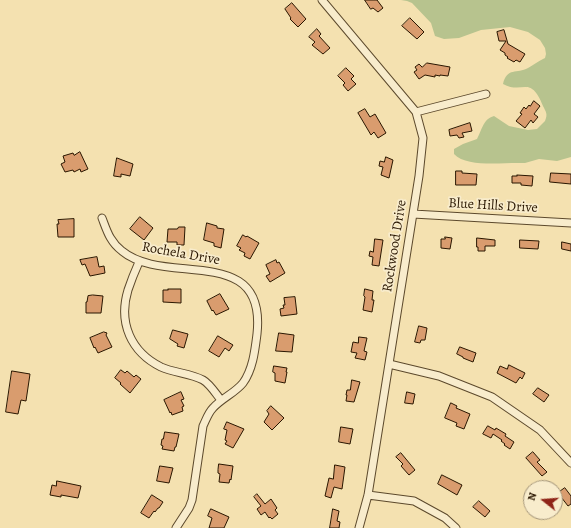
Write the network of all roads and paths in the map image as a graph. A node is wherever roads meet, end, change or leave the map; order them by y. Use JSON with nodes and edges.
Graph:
{"nodes":[{"id":1,"x":322,"y":0,"type":"edge"},
{"id":2,"x":486,"y":94,"type":"dead end"},
{"id":3,"x":416,"y":112,"type":"junction"},
{"id":4,"x":413,"y":214,"type":"junction"},
{"id":5,"x":102,"y":218,"type":"dead end"},
{"id":6,"x":571,"y":224,"type":"edge"},
{"id":7,"x":139,"y":262,"type":"junction"},
{"id":8,"x":389,"y":364,"type":"junction"},
{"id":9,"x":221,"y":400,"type":"junction"},
{"id":10,"x":571,"y":463,"type":"edge"},
{"id":11,"x":368,"y":495,"type":"junction"},
{"id":12,"x":176,"y":528,"type":"edge"},
{"id":13,"x":359,"y":528,"type":"edge"},
{"id":14,"x":456,"y":528,"type":"edge"}],
"edges":[{"from":1,"to":3,"type":"street","name":"Rockwood Drive"},
{"from":2,"to":3,"type":"street"},
{"from":3,"to":4,"type":"street","name":"Rockwood Drive"},
{"from":4,"to":6,"type":"street","name":"Blue Hills Drive"},
{"from":4,"to":8,"type":"street","name":"Rockwood Drive"},
{"from":5,"to":7,"type":"street","name":"Rochela Drive"},
{"from":7,"to":9,"type":"street"},
{"from":7,"to":9,"type":"street","name":"Rochela Drive"},
{"from":8,"to":10,"type":"street"},
{"from":8,"to":11,"type":"street","name":"Rockwood Drive"},
{"from":9,"to":12,"type":"street","name":"Rochela Drive"},
{"from":11,"to":13,"type":"street","name":"Rockwood Drive"},
{"from":11,"to":14,"type":"street"}]}
